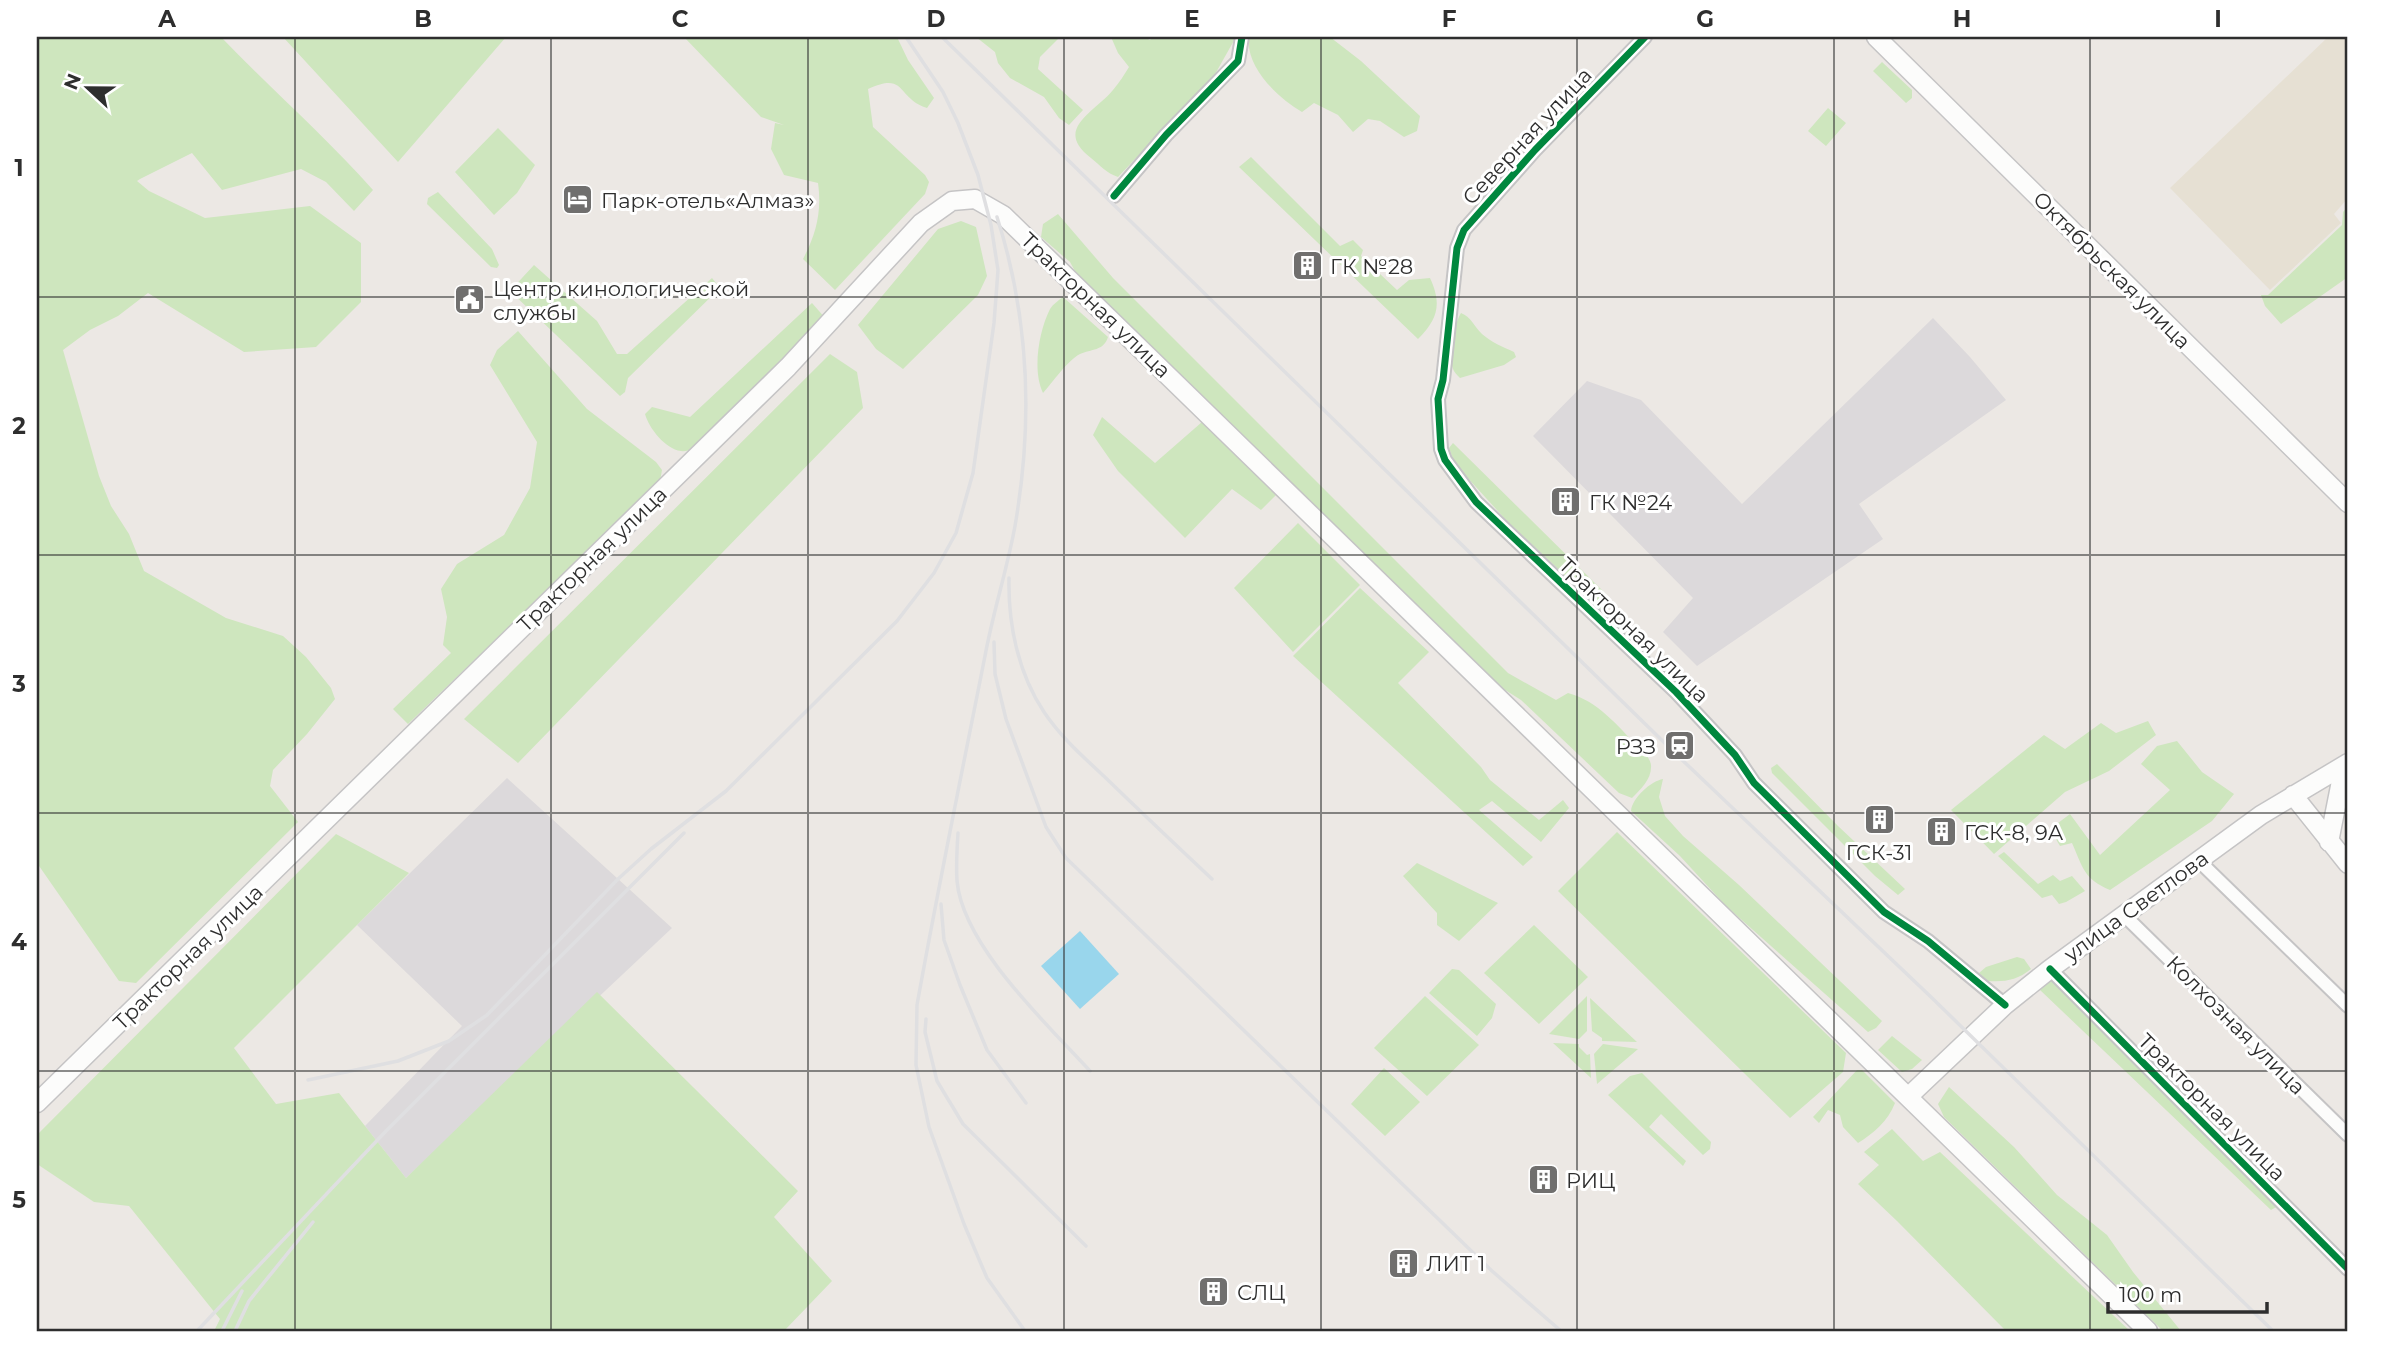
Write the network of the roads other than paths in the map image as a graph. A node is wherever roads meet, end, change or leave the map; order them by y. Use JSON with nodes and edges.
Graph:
{"nodes":[{"id":1,"x":1242,"y":37,"type":"edge"},
{"id":2,"x":1645,"y":37,"type":"edge"},
{"id":3,"x":1876,"y":37,"type":"edge"},
{"id":4,"x":1114,"y":197,"type":"dead end"},
{"id":5,"x":1464,"y":230,"type":"joint"},
{"id":6,"x":2348,"y":503,"type":"edge"},
{"id":7,"x":2347,"y":761,"type":"edge"},
{"id":8,"x":2293,"y":795,"type":"junction"},
{"id":9,"x":2329,"y":842,"type":"junction"},
{"id":10,"x":2198,"y":860,"type":"junction"},
{"id":11,"x":2348,"y":864,"type":"edge"},
{"id":12,"x":2123,"y":914,"type":"junction"},
{"id":13,"x":2050,"y":969,"type":"junction"},
{"id":14,"x":2005,"y":1005,"type":"junction"},
{"id":15,"x":2348,"y":1006,"type":"edge"},
{"id":16,"x":1908,"y":1097,"type":"junction"},
{"id":17,"x":37,"y":1104,"type":"edge"},
{"id":18,"x":2348,"y":1135,"type":"edge"},
{"id":19,"x":2348,"y":1269,"type":"edge"},
{"id":20,"x":2148,"y":1331,"type":"edge"}],
"edges":[{"from":1,"to":4,"type":"street"},
{"from":2,"to":5,"type":"street","name":"Северная улица"},
{"from":3,"to":6,"type":"main road","name":"Октябрьская улица"},
{"from":5,"to":14,"type":"street","name":"Тракторная улица"},
{"from":7,"to":8,"type":"main road","name":"улица Светлова"},
{"from":7,"to":9,"type":"main road"},
{"from":8,"to":9,"type":"main road"},
{"from":8,"to":10,"type":"main road","name":"улица Светлова"},
{"from":9,"to":11,"type":"main road"},
{"from":10,"to":12,"type":"main road","name":"улица Светлова"},
{"from":10,"to":15,"type":"street"},
{"from":12,"to":13,"type":"main road","name":"улица Светлова"},
{"from":12,"to":18,"type":"street","name":"Колхозная улица"},
{"from":13,"to":14,"type":"main road","name":"улица Светлова"},
{"from":13,"to":19,"type":"street","name":"Тракторная улица"},
{"from":14,"to":16,"type":"main road","name":"улица Светлова"},
{"from":16,"to":17,"type":"main road","name":"Тракторная улица"},
{"from":16,"to":20,"type":"main road","name":"Тракторная улица"}]}
